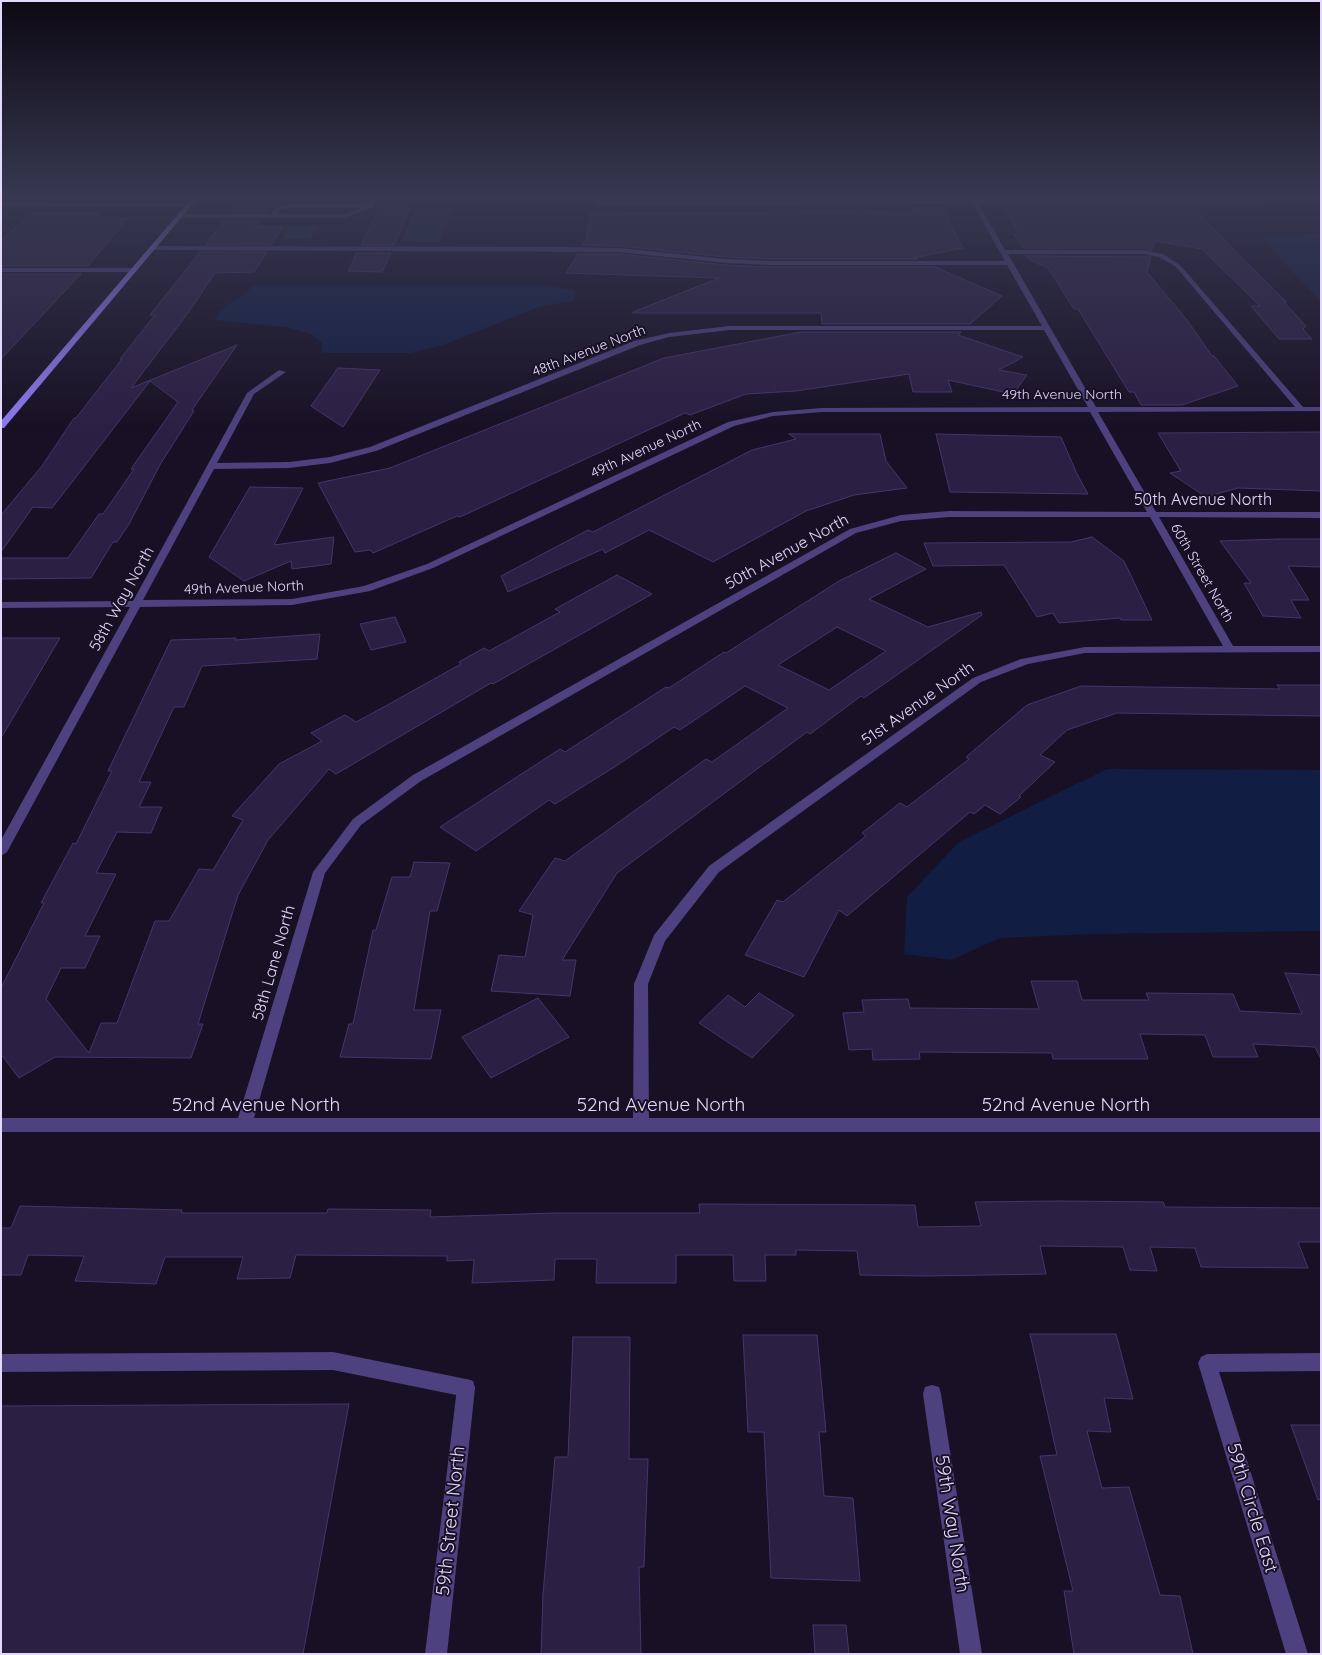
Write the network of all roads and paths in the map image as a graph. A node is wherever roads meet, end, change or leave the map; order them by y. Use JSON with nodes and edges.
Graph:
{"nodes":[{"id":1,"x":128,"y":276,"type":"edge"},
{"id":2,"x":1017,"y":276,"type":"edge"},
{"id":3,"x":1187,"y":276,"type":"edge"},
{"id":4,"x":1046,"y":328,"type":"junction"},
{"id":5,"x":282,"y":372,"type":"dead end"},
{"id":6,"x":1093,"y":409,"type":"junction"},
{"id":7,"x":1301,"y":409,"type":"junction"},
{"id":8,"x":1321,"y":409,"type":"edge"},
{"id":9,"x":1,"y":426,"type":"edge"},
{"id":10,"x":212,"y":466,"type":"junction"},
{"id":11,"x":1321,"y":515,"type":"edge"},
{"id":12,"x":1153,"y":516,"type":"junction"},
{"id":13,"x":136,"y":605,"type":"junction"},
{"id":14,"x":1,"y":606,"type":"edge"},
{"id":15,"x":1228,"y":648,"type":"junction"},
{"id":16,"x":1321,"y":649,"type":"edge"},
{"id":17,"x":357,"y":822,"type":"joint"},
{"id":18,"x":1,"y":852,"type":"edge"},
{"id":19,"x":1,"y":1124,"type":"edge"},
{"id":20,"x":244,"y":1124,"type":"junction"},
{"id":21,"x":641,"y":1124,"type":"junction"},
{"id":22,"x":1321,"y":1124,"type":"edge"},
{"id":23,"x":1321,"y":1362,"type":"edge"},
{"id":24,"x":1,"y":1363,"type":"edge"},
{"id":25,"x":932,"y":1394,"type":"dead end"},
{"id":26,"x":436,"y":1654,"type":"edge"},
{"id":27,"x":971,"y":1654,"type":"edge"},
{"id":28,"x":1298,"y":1654,"type":"edge"}],
"edges":[{"from":1,"to":9,"type":"street"},
{"from":2,"to":4,"type":"street","name":"60th Street North"},
{"from":3,"to":7,"type":"street"},
{"from":4,"to":6,"type":"street","name":"60th Street North"},
{"from":4,"to":10,"type":"street","name":"48th Avenue North"},
{"from":5,"to":10,"type":"street","name":"58th Way North"},
{"from":6,"to":7,"type":"street","name":"49th Avenue North"},
{"from":6,"to":12,"type":"street","name":"60th Street North"},
{"from":6,"to":13,"type":"street","name":"49th Avenue North"},
{"from":7,"to":8,"type":"street","name":"49th Avenue North"},
{"from":10,"to":13,"type":"street","name":"58th Way North"},
{"from":11,"to":12,"type":"street","name":"50th Avenue North"},
{"from":12,"to":15,"type":"street","name":"60th Street North"},
{"from":12,"to":17,"type":"street","name":"50th Avenue North"},
{"from":13,"to":14,"type":"street","name":"49th Avenue North"},
{"from":13,"to":18,"type":"street","name":"58th Way North"},
{"from":15,"to":16,"type":"street","name":"51st Avenue North"},
{"from":15,"to":21,"type":"street","name":"51st Avenue North"},
{"from":17,"to":20,"type":"street","name":"58th Lane North"},
{"from":19,"to":20,"type":"street","name":"52nd Avenue North"},
{"from":20,"to":21,"type":"street","name":"52nd Avenue North"},
{"from":21,"to":22,"type":"street","name":"52nd Avenue North"},
{"from":23,"to":28,"type":"street","name":"59th Circle East"},
{"from":24,"to":26,"type":"street","name":"59th Street North"},
{"from":25,"to":27,"type":"street","name":"59th Way North"}]}
